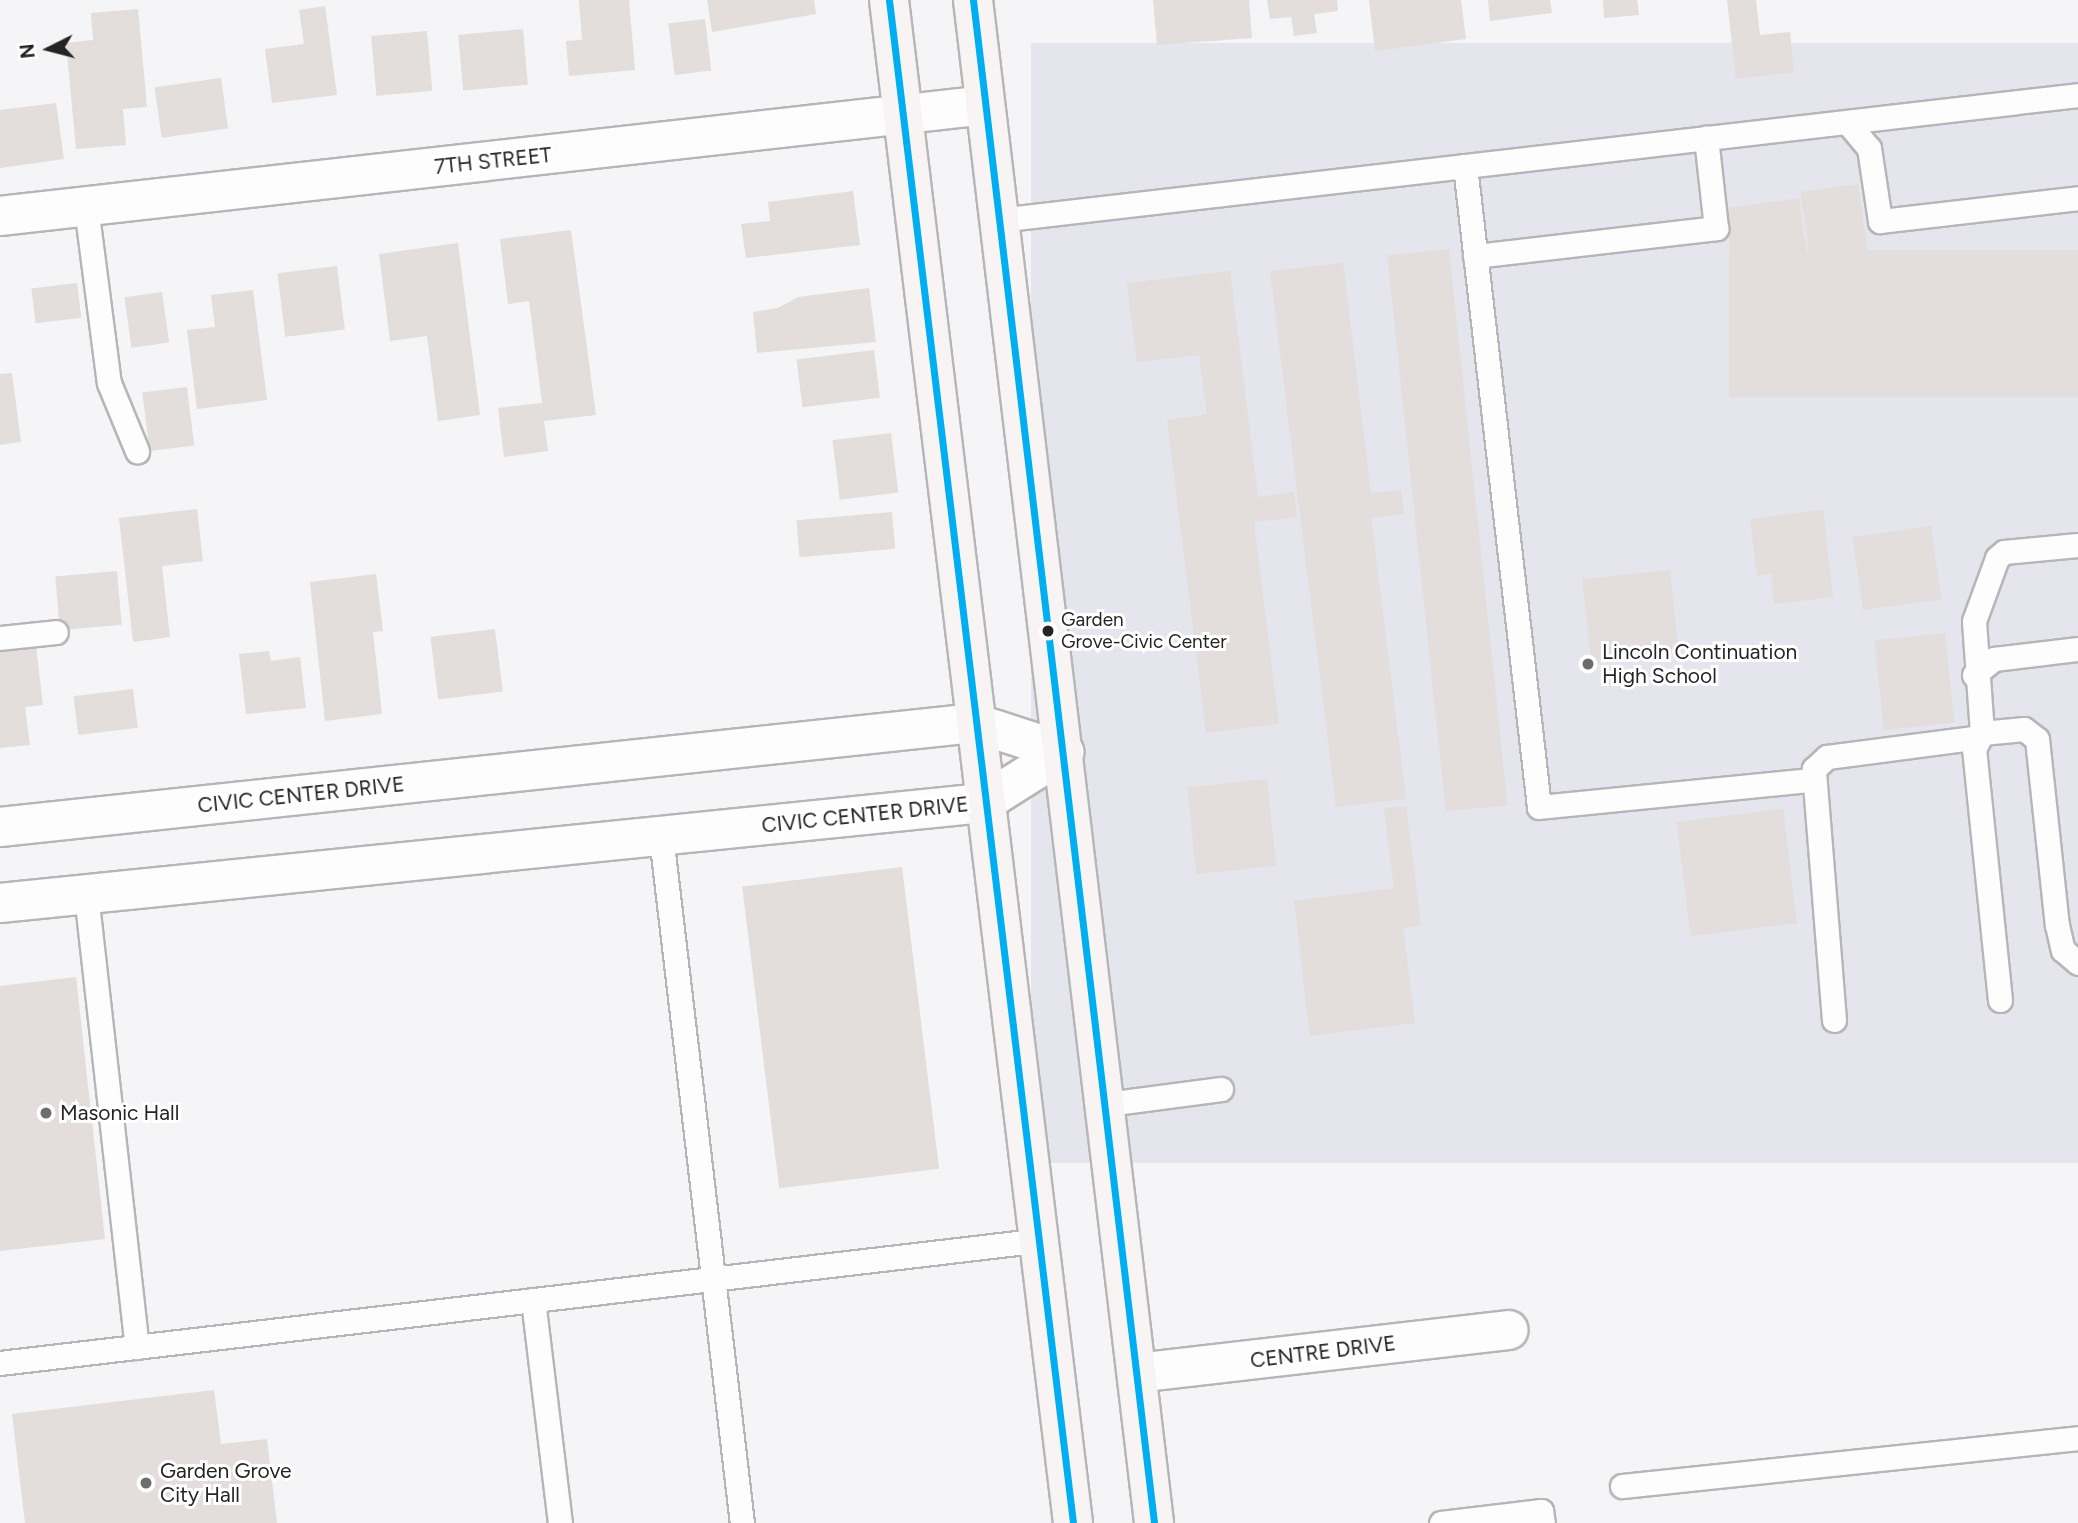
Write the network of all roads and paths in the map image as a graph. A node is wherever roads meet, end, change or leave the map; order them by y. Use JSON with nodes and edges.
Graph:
{"nodes":[{"id":1,"x":889,"y":0,"type":"edge"},
{"id":2,"x":973,"y":0,"type":"edge"},
{"id":3,"x":2078,"y":94,"type":"edge"},
{"id":4,"x":985,"y":105,"type":"junction"},
{"id":5,"x":902,"y":114,"type":"junction"},
{"id":6,"x":1847,"y":122,"type":"junction"},
{"id":7,"x":1706,"y":138,"type":"junction"},
{"id":8,"x":1465,"y":166,"type":"junction"},
{"id":9,"x":2078,"y":198,"type":"edge"},
{"id":10,"x":86,"y":206,"type":"junction"},
{"id":11,"x":0,"y":216,"type":"edge"},
{"id":12,"x":998,"y":220,"type":"junction"},
{"id":13,"x":1475,"y":256,"type":"junction"},
{"id":14,"x":137,"y":450,"type":"dead end"},
{"id":15,"x":2078,"y":545,"type":"edge"},
{"id":16,"x":56,"y":632,"type":"dead end"},
{"id":17,"x":0,"y":638,"type":"edge"},
{"id":18,"x":2078,"y":649,"type":"edge"},
{"id":19,"x":1974,"y":675,"type":"junction"},
{"id":20,"x":975,"y":723,"type":"junction"},
{"id":21,"x":1978,"y":735,"type":"junction"},
{"id":22,"x":1064,"y":752,"type":"junction"},
{"id":23,"x":1810,"y":780,"type":"junction"},
{"id":24,"x":983,"y":803,"type":"junction"},
{"id":25,"x":0,"y":827,"type":"edge"},
{"id":26,"x":661,"y":836,"type":"junction"},
{"id":27,"x":86,"y":894,"type":"junction"},
{"id":28,"x":0,"y":903,"type":"edge"},
{"id":29,"x":2078,"y":963,"type":"edge"},
{"id":30,"x":2000,"y":1000,"type":"dead end"},
{"id":31,"x":1834,"y":1020,"type":"dead end"},
{"id":32,"x":1221,"y":1089,"type":"dead end"},
{"id":33,"x":1107,"y":1104,"type":"junction"},
{"id":34,"x":1034,"y":1241,"type":"junction"},
{"id":35,"x":713,"y":1279,"type":"junction"},
{"id":36,"x":533,"y":1300,"type":"junction"},
{"id":37,"x":1509,"y":1330,"type":"dead end"},
{"id":38,"x":137,"y":1347,"type":"junction"},
{"id":39,"x":0,"y":1363,"type":"edge"},
{"id":40,"x":1137,"y":1373,"type":"junction"},
{"id":41,"x":2078,"y":1438,"type":"edge"},
{"id":42,"x":1622,"y":1486,"type":"dead end"},
{"id":43,"x":560,"y":1523,"type":"edge"},
{"id":44,"x":742,"y":1523,"type":"edge"},
{"id":45,"x":1073,"y":1523,"type":"edge"},
{"id":46,"x":1154,"y":1523,"type":"edge"},
{"id":47,"x":1441,"y":1523,"type":"edge"},
{"id":48,"x":1543,"y":1523,"type":"edge"}],
"edges":[{"from":1,"to":5,"type":"main road"},
{"from":2,"to":4,"type":"main road"},
{"from":3,"to":6,"type":"lane"},
{"from":4,"to":5,"type":"street","name":"7TH STREET"},
{"from":4,"to":12,"type":"main road"},
{"from":5,"to":10,"type":"street","name":"7TH STREET"},
{"from":5,"to":20,"type":"main road"},
{"from":6,"to":7,"type":"lane"},
{"from":6,"to":9,"type":"lane"},
{"from":7,"to":8,"type":"lane"},
{"from":7,"to":13,"type":"lane"},
{"from":8,"to":12,"type":"lane"},
{"from":8,"to":13,"type":"lane"},
{"from":10,"to":11,"type":"street","name":"7TH STREET"},
{"from":10,"to":14,"type":"lane"},
{"from":12,"to":22,"type":"main road"},
{"from":13,"to":23,"type":"lane"},
{"from":15,"to":19,"type":"lane"},
{"from":16,"to":17,"type":"lane"},
{"from":18,"to":19,"type":"lane"},
{"from":19,"to":21,"type":"lane"},
{"from":20,"to":22,"type":"street","name":"CIVIC CENTER DRIVE"},
{"from":20,"to":24,"type":"main road"},
{"from":20,"to":25,"type":"street","name":"CIVIC CENTER DRIVE"},
{"from":21,"to":23,"type":"lane"},
{"from":21,"to":29,"type":"lane"},
{"from":21,"to":30,"type":"lane"},
{"from":22,"to":24,"type":"street","name":"CIVIC CENTER DRIVE"},
{"from":22,"to":33,"type":"main road"},
{"from":23,"to":31,"type":"lane"},
{"from":24,"to":26,"type":"street","name":"CIVIC CENTER DRIVE"},
{"from":24,"to":34,"type":"main road"},
{"from":26,"to":27,"type":"street","name":"CIVIC CENTER DRIVE"},
{"from":26,"to":35,"type":"lane"},
{"from":27,"to":28,"type":"street","name":"CIVIC CENTER DRIVE"},
{"from":27,"to":38,"type":"lane"},
{"from":32,"to":33,"type":"lane"},
{"from":33,"to":40,"type":"main road"},
{"from":34,"to":35,"type":"lane"},
{"from":34,"to":45,"type":"main road"},
{"from":35,"to":36,"type":"lane"},
{"from":35,"to":44,"type":"lane"},
{"from":36,"to":38,"type":"lane"},
{"from":36,"to":43,"type":"lane"},
{"from":37,"to":40,"type":"street","name":"CENTRE DRIVE"},
{"from":38,"to":39,"type":"lane"},
{"from":40,"to":46,"type":"main road"},
{"from":41,"to":42,"type":"lane"},
{"from":47,"to":48,"type":"lane"}]}
